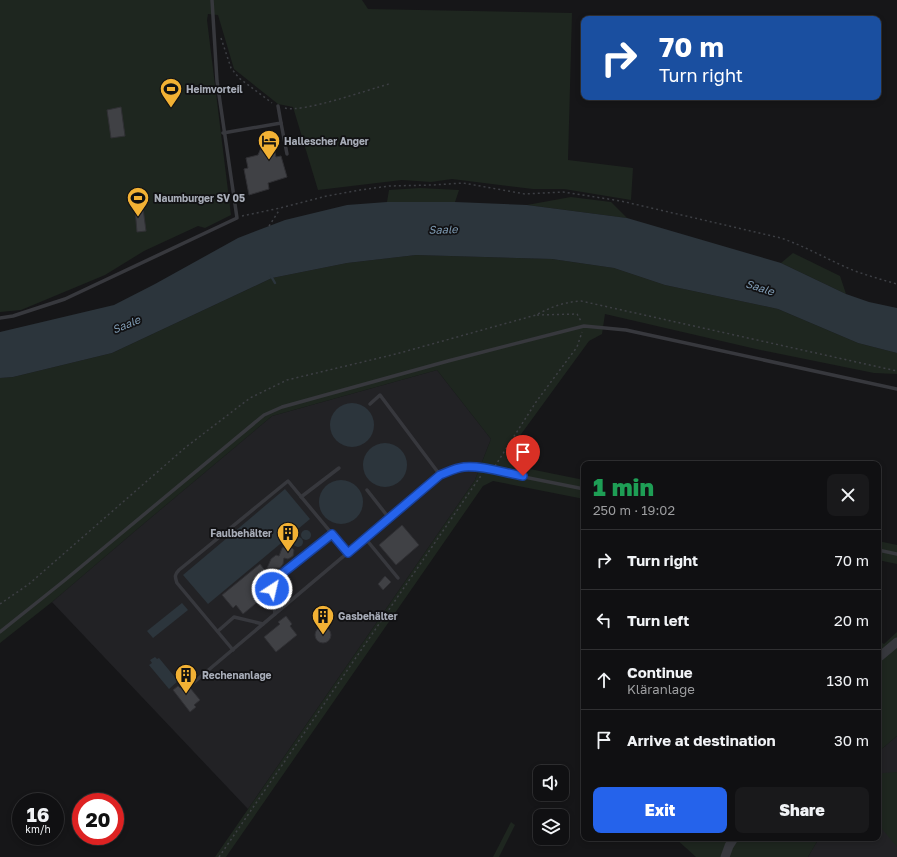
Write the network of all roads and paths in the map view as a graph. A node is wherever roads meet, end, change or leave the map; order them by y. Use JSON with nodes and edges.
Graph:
{"nodes":[{"id":1,"x":212,"y":0,"type":"edge"},
{"id":2,"x":212,"y":27,"type":"junction"},
{"id":3,"x":389,"y":84,"type":"dead end"},
{"id":4,"x":278,"y":106,"type":"junction"},
{"id":5,"x":281,"y":122,"type":"junction"},
{"id":6,"x":223,"y":133,"type":"junction"},
{"id":7,"x":287,"y":154,"type":"dead end"},
{"id":8,"x":280,"y":208,"type":"junction"},
{"id":9,"x":237,"y":218,"type":"junction"},
{"id":10,"x":269,"y":226,"type":"dead end"},
{"id":11,"x":897,"y":284,"type":"edge"},
{"id":12,"x":536,"y":315,"type":"junction"},
{"id":13,"x":0,"y":318,"type":"edge"},
{"id":14,"x":584,"y":326,"type":"junction"},
{"id":15,"x":897,"y":371,"type":"edge"},
{"id":16,"x":897,"y":389,"type":"edge"},
{"id":17,"x":370,"y":404,"type":"dead end"},
{"id":18,"x":339,"y":468,"type":"dead end"},
{"id":19,"x":492,"y":470,"type":"junction"},
{"id":20,"x":440,"y":475,"type":"junction"},
{"id":21,"x":581,"y":488,"type":"edge"},
{"id":22,"x":367,"y":490,"type":"dead end"},
{"id":23,"x":302,"y":497,"type":"junction"},
{"id":24,"x":389,"y":518,"type":"junction"},
{"id":25,"x":332,"y":534,"type":"junction"},
{"id":26,"x":365,"y":538,"type":"junction"},
{"id":27,"x":881,"y":551,"type":"edge"},
{"id":28,"x":348,"y":553,"type":"junction"},
{"id":29,"x":897,"y":554,"type":"edge"},
{"id":30,"x":398,"y":578,"type":"dead end"},
{"id":31,"x":0,"y":604,"type":"edge"},
{"id":32,"x":275,"y":614,"type":"junction"},
{"id":33,"x":263,"y":624,"type":"junction"},
{"id":34,"x":218,"y":631,"type":"junction"},
{"id":35,"x":0,"y":632,"type":"edge"},
{"id":36,"x":897,"y":642,"type":"edge"},
{"id":37,"x":233,"y":650,"type":"junction"},
{"id":38,"x":881,"y":655,"type":"edge"},
{"id":39,"x":193,"y":683,"type":"dead end"},
{"id":40,"x":732,"y":841,"type":"edge"},
{"id":41,"x":219,"y":857,"type":"edge"},
{"id":42,"x":725,"y":857,"type":"edge"}],
"edges":[{"from":1,"to":2,"type":"lane"},
{"from":2,"to":4,"type":"path"},
{"from":2,"to":6,"type":"lane"},
{"from":3,"to":4,"type":"path"},
{"from":4,"to":5,"type":"lane"},
{"from":5,"to":6,"type":"lane"},
{"from":5,"to":7,"type":"lane"},
{"from":6,"to":9,"type":"lane"},
{"from":8,"to":9,"type":"path"},
{"from":8,"to":10,"type":"path"},
{"from":8,"to":11,"type":"path"},
{"from":9,"to":13,"type":"lane"},
{"from":12,"to":14,"type":"path"},
{"from":12,"to":15,"type":"path"},
{"from":12,"to":31,"type":"path"},
{"from":14,"to":16,"type":"lane"},
{"from":14,"to":19,"type":"path"},
{"from":14,"to":35,"type":"lane"},
{"from":17,"to":20,"type":"lane"},
{"from":18,"to":23,"type":"lane"},
{"from":19,"to":20,"type":"lane"},
{"from":19,"to":21,"type":"lane"},
{"from":19,"to":41,"type":"path"},
{"from":20,"to":24,"type":"lane"},
{"from":22,"to":24,"type":"lane"},
{"from":23,"to":25,"type":"lane"},
{"from":23,"to":34,"type":"lane"},
{"from":24,"to":26,"type":"lane"},
{"from":25,"to":28,"type":"lane"},
{"from":25,"to":32,"type":"lane"},
{"from":26,"to":28,"type":"lane"},
{"from":26,"to":30,"type":"lane"},
{"from":27,"to":29,"type":"lane"},
{"from":28,"to":32,"type":"lane"},
{"from":32,"to":33,"type":"lane"},
{"from":33,"to":34,"type":"lane"},
{"from":33,"to":37,"type":"lane"},
{"from":34,"to":37,"type":"lane"},
{"from":36,"to":38,"type":"street"},
{"from":37,"to":39,"type":"lane"},
{"from":40,"to":42,"type":"street"}]}
